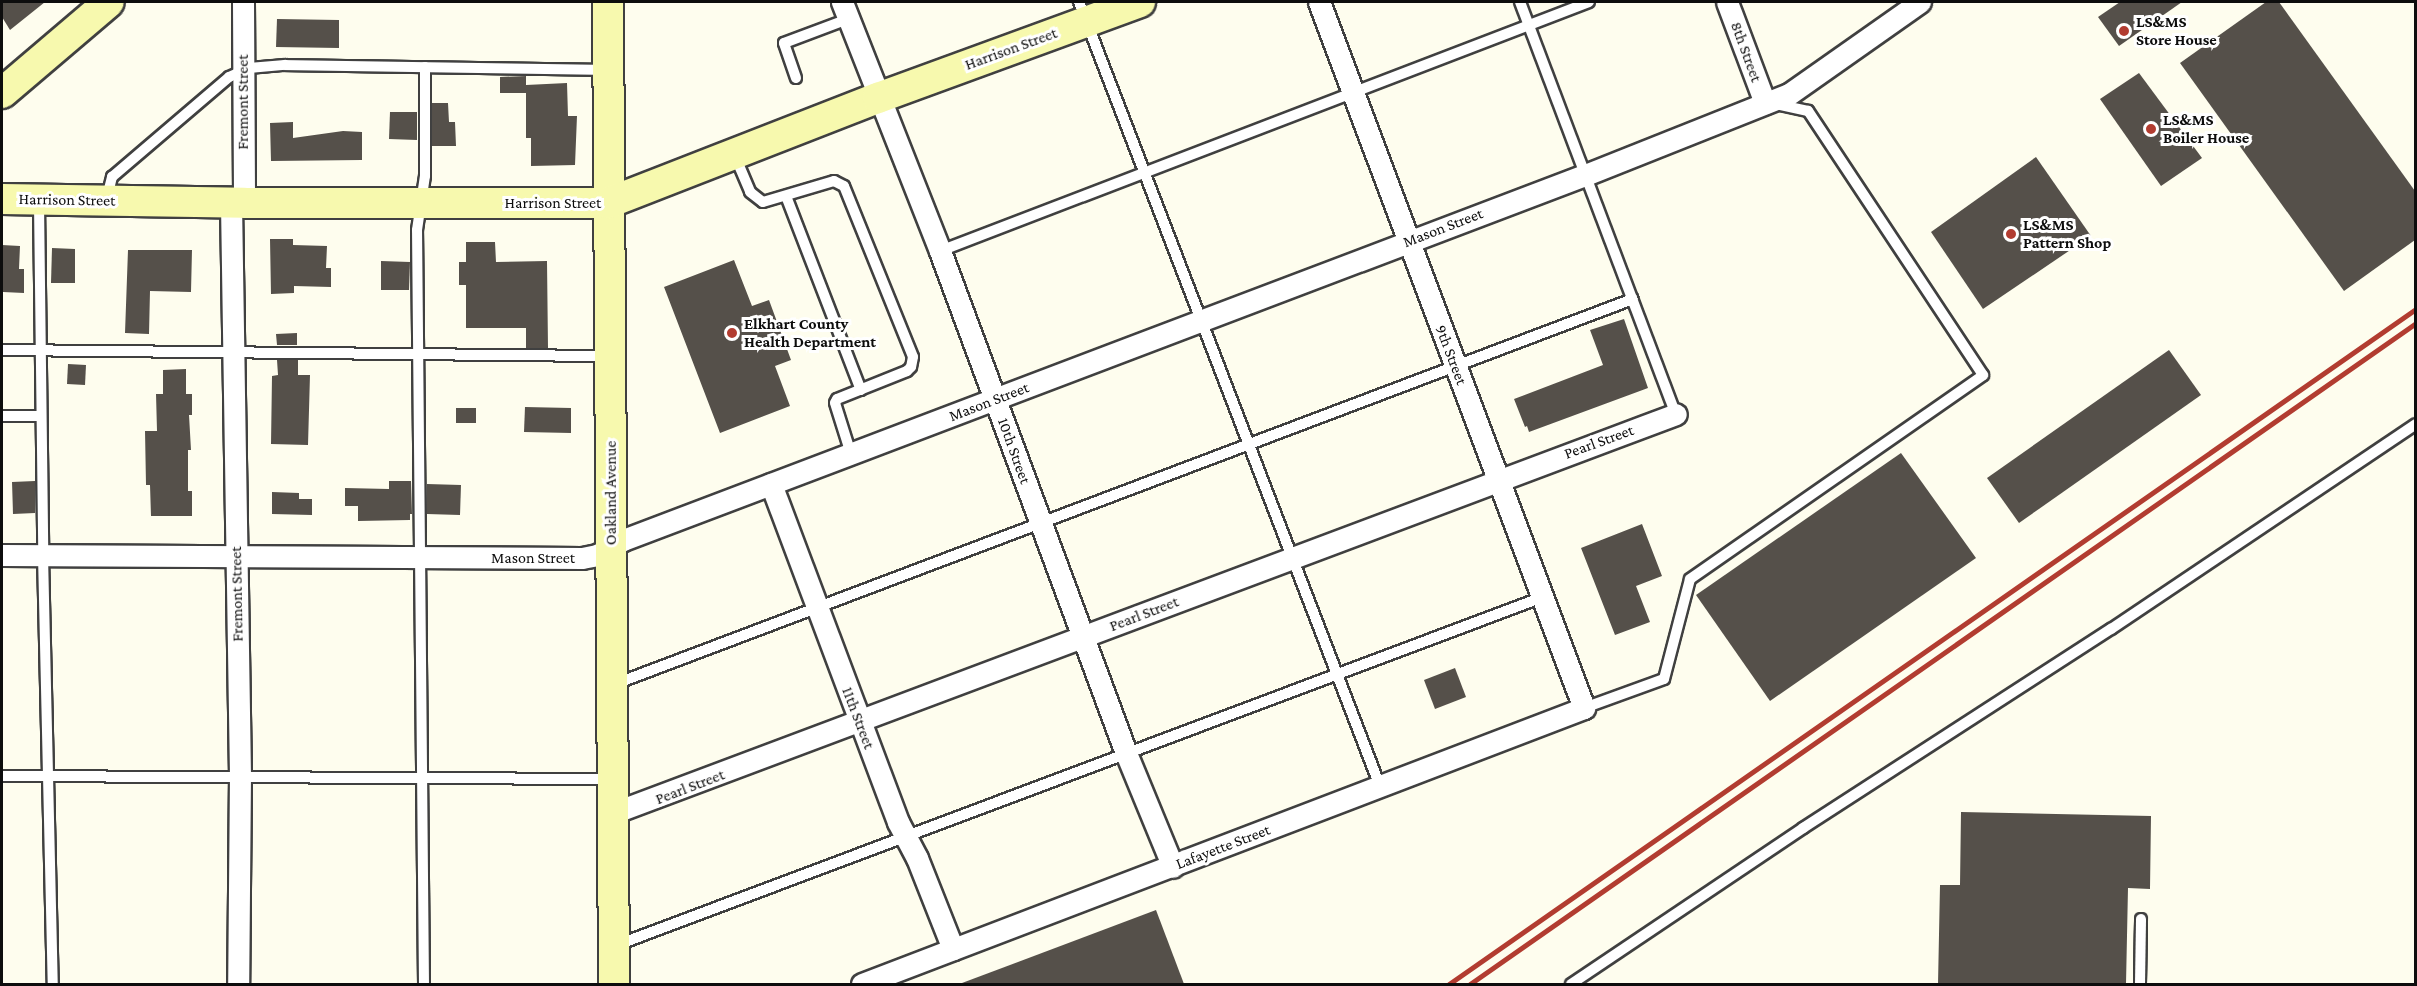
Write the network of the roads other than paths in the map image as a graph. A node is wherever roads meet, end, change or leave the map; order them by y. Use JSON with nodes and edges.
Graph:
{"nodes":[{"id":1,"x":108,"y":2,"type":"edge"},
{"id":2,"x":243,"y":2,"type":"edge"},
{"id":3,"x":608,"y":2,"type":"edge"},
{"id":4,"x":1140,"y":2,"type":"edge"},
{"id":5,"x":1318,"y":2,"type":"edge"},
{"id":6,"x":1520,"y":2,"type":"edge"},
{"id":7,"x":1589,"y":2,"type":"edge"},
{"id":8,"x":1727,"y":2,"type":"edge"},
{"id":9,"x":1920,"y":2,"type":"edge"},
{"id":10,"x":845,"y":10,"type":"edge"},
{"id":11,"x":1083,"y":11,"type":"edge"},
{"id":12,"x":1528,"y":24,"type":"junction"},
{"id":13,"x":425,"y":67,"type":"junction"},
{"id":14,"x":243,"y":70,"type":"junction"},
{"id":15,"x":608,"y":70,"type":"junction"},
{"id":16,"x":796,"y":78,"type":"dead end"},
{"id":17,"x":1352,"y":92,"type":"junction"},
{"id":18,"x":2,"y":93,"type":"edge"},
{"id":19,"x":878,"y":98,"type":"junction"},
{"id":20,"x":1765,"y":103,"type":"junction"},
{"id":21,"x":734,"y":154,"type":"junction"},
{"id":22,"x":1145,"y":172,"type":"junction"},
{"id":23,"x":1585,"y":175,"type":"junction"},
{"id":24,"x":786,"y":196,"type":"junction"},
{"id":25,"x":2,"y":199,"type":"edge"},
{"id":26,"x":39,"y":199,"type":"junction"},
{"id":27,"x":107,"y":201,"type":"junction"},
{"id":28,"x":238,"y":203,"type":"junction"},
{"id":29,"x":421,"y":203,"type":"junction"},
{"id":30,"x":608,"y":203,"type":"junction"},
{"id":31,"x":1408,"y":242,"type":"junction"},
{"id":32,"x":940,"y":252,"type":"junction"},
{"id":33,"x":1633,"y":298,"type":"junction"},
{"id":34,"x":1201,"y":321,"type":"junction"},
{"id":35,"x":2,"y":350,"type":"edge"},
{"id":36,"x":40,"y":351,"type":"junction"},
{"id":37,"x":233,"y":352,"type":"junction"},
{"id":38,"x":418,"y":354,"type":"junction"},
{"id":39,"x":611,"y":356,"type":"junction"},
{"id":40,"x":1455,"y":365,"type":"junction"},
{"id":41,"x":861,"y":390,"type":"junction"},
{"id":42,"x":995,"y":399,"type":"junction"},
{"id":43,"x":1676,"y":414,"type":"joint"},
{"id":44,"x":2,"y":416,"type":"edge"},
{"id":45,"x":41,"y":416,"type":"junction"},
{"id":46,"x":2415,"y":424,"type":"edge"},
{"id":47,"x":1248,"y":444,"type":"junction"},
{"id":48,"x":851,"y":454,"type":"junction"},
{"id":49,"x":1498,"y":479,"type":"junction"},
{"id":50,"x":771,"y":484,"type":"junction"},
{"id":51,"x":1040,"y":523,"type":"junction"},
{"id":52,"x":611,"y":549,"type":"junction"},
{"id":53,"x":2,"y":555,"type":"edge"},
{"id":54,"x":43,"y":555,"type":"junction"},
{"id":55,"x":236,"y":556,"type":"junction"},
{"id":56,"x":420,"y":557,"type":"junction"},
{"id":57,"x":1292,"y":558,"type":"junction"},
{"id":58,"x":1543,"y":597,"type":"junction"},
{"id":59,"x":816,"y":608,"type":"junction"},
{"id":60,"x":1083,"y":637,"type":"junction"},
{"id":61,"x":1337,"y":675,"type":"junction"},
{"id":62,"x":612,"y":685,"type":"junction"},
{"id":63,"x":1584,"y":708,"type":"junction"},
{"id":64,"x":859,"y":723,"type":"junction"},
{"id":65,"x":1126,"y":753,"type":"junction"},
{"id":66,"x":240,"y":775,"type":"junction"},
{"id":67,"x":2,"y":776,"type":"edge"},
{"id":68,"x":49,"y":777,"type":"junction"},
{"id":69,"x":422,"y":777,"type":"junction"},
{"id":70,"x":612,"y":779,"type":"junction"},
{"id":71,"x":1380,"y":786,"type":"junction"},
{"id":72,"x":613,"y":813,"type":"junction"},
{"id":73,"x":906,"y":838,"type":"junction"},
{"id":74,"x":1173,"y":867,"type":"junction"},
{"id":75,"x":2141,"y":919,"type":"dead end"},
{"id":76,"x":614,"y":946,"type":"junction"},
{"id":77,"x":953,"y":949,"type":"junction"},
{"id":78,"x":52,"y":984,"type":"edge"},
{"id":79,"x":238,"y":984,"type":"edge"},
{"id":80,"x":424,"y":984,"type":"edge"},
{"id":81,"x":614,"y":984,"type":"edge"},
{"id":82,"x":862,"y":984,"type":"edge"},
{"id":83,"x":1571,"y":984,"type":"edge"},
{"id":84,"x":2140,"y":984,"type":"edge"}],
"edges":[{"from":1,"to":18,"type":"street"},
{"from":2,"to":14,"type":"street","name":"Fremont Street"},
{"from":3,"to":15,"type":"street","name":"Oakland Avenue"},
{"from":4,"to":11,"type":"street","name":"Harrison Street"},
{"from":5,"to":17,"type":"street","name":"9th Street"},
{"from":6,"to":12,"type":"lane"},
{"from":7,"to":12,"type":"lane"},
{"from":8,"to":20,"type":"street","name":"8th Street"},
{"from":9,"to":20,"type":"street","name":"Mason Street"},
{"from":10,"to":16,"type":"lane"},
{"from":10,"to":19,"type":"street","name":"10th Street"},
{"from":11,"to":19,"type":"street","name":"Harrison Street"},
{"from":11,"to":22,"type":"lane"},
{"from":12,"to":17,"type":"lane"},
{"from":12,"to":23,"type":"lane"},
{"from":13,"to":14,"type":"lane"},
{"from":13,"to":15,"type":"lane"},
{"from":13,"to":29,"type":"lane"},
{"from":14,"to":27,"type":"lane"},
{"from":14,"to":28,"type":"street","name":"Fremont Street"},
{"from":15,"to":30,"type":"street","name":"Oakland Avenue"},
{"from":17,"to":22,"type":"lane"},
{"from":17,"to":31,"type":"street","name":"9th Street"},
{"from":19,"to":21,"type":"street","name":"Harrison Street"},
{"from":19,"to":32,"type":"street","name":"10th Street"},
{"from":20,"to":23,"type":"street","name":"Mason Street"},
{"from":20,"to":63,"type":"lane"},
{"from":21,"to":24,"type":"lane"},
{"from":21,"to":30,"type":"street","name":"Harrison Street"},
{"from":22,"to":32,"type":"lane"},
{"from":22,"to":34,"type":"lane"},
{"from":23,"to":31,"type":"street","name":"Mason Street"},
{"from":23,"to":33,"type":"lane"},
{"from":24,"to":41,"type":"lane"},
{"from":24,"to":41,"type":"lane"},
{"from":25,"to":26,"type":"street","name":"Harrison Street"},
{"from":26,"to":27,"type":"street","name":"Harrison Street"},
{"from":26,"to":36,"type":"lane"},
{"from":27,"to":28,"type":"street","name":"Harrison Street"},
{"from":28,"to":29,"type":"street","name":"Harrison Street"},
{"from":28,"to":37,"type":"street","name":"Fremont Street"},
{"from":29,"to":30,"type":"street","name":"Harrison Street"},
{"from":29,"to":38,"type":"lane"},
{"from":30,"to":39,"type":"street","name":"Oakland Avenue"},
{"from":31,"to":34,"type":"street","name":"Mason Street"},
{"from":31,"to":40,"type":"street","name":"9th Street"},
{"from":32,"to":42,"type":"street","name":"10th Street"},
{"from":33,"to":40,"type":"lane"},
{"from":33,"to":43,"type":"lane"},
{"from":34,"to":42,"type":"street","name":"Mason Street"},
{"from":34,"to":47,"type":"lane"},
{"from":35,"to":36,"type":"lane"},
{"from":36,"to":37,"type":"lane"},
{"from":36,"to":45,"type":"lane"},
{"from":37,"to":38,"type":"lane"},
{"from":37,"to":55,"type":"street","name":"Fremont Street"},
{"from":38,"to":39,"type":"lane"},
{"from":38,"to":56,"type":"lane"},
{"from":39,"to":52,"type":"street","name":"Oakland Avenue"},
{"from":40,"to":47,"type":"lane"},
{"from":40,"to":49,"type":"street","name":"9th Street"},
{"from":41,"to":48,"type":"lane"},
{"from":42,"to":48,"type":"street","name":"Mason Street"},
{"from":42,"to":51,"type":"street","name":"10th Street"},
{"from":43,"to":49,"type":"street","name":"Pearl Street"},
{"from":44,"to":45,"type":"lane"},
{"from":45,"to":54,"type":"lane"},
{"from":46,"to":83,"type":"lane"},
{"from":47,"to":51,"type":"lane"},
{"from":47,"to":57,"type":"lane"},
{"from":48,"to":50,"type":"street","name":"Mason Street"},
{"from":49,"to":57,"type":"street","name":"Pearl Street"},
{"from":49,"to":58,"type":"street","name":"9th Street"},
{"from":50,"to":52,"type":"street","name":"Mason Street"},
{"from":50,"to":59,"type":"street","name":"11th Street"},
{"from":51,"to":59,"type":"lane"},
{"from":51,"to":60,"type":"street","name":"10th Street"},
{"from":52,"to":56,"type":"street","name":"Mason Street"},
{"from":52,"to":62,"type":"street","name":"Oakland Avenue"},
{"from":53,"to":54,"type":"street","name":"Mason Street"},
{"from":54,"to":55,"type":"street","name":"Mason Street"},
{"from":54,"to":68,"type":"lane"},
{"from":55,"to":56,"type":"street","name":"Mason Street"},
{"from":55,"to":66,"type":"street","name":"Fremont Street"},
{"from":56,"to":69,"type":"lane"},
{"from":57,"to":60,"type":"street","name":"Pearl Street"},
{"from":57,"to":61,"type":"lane"},
{"from":58,"to":61,"type":"lane"},
{"from":58,"to":63,"type":"street","name":"9th Street"},
{"from":59,"to":62,"type":"lane"},
{"from":59,"to":64,"type":"street","name":"11th Street"},
{"from":60,"to":64,"type":"street","name":"Pearl Street"},
{"from":60,"to":65,"type":"street","name":"10th Street"},
{"from":61,"to":65,"type":"lane"},
{"from":61,"to":71,"type":"lane"},
{"from":62,"to":70,"type":"street","name":"Oakland Avenue"},
{"from":63,"to":71,"type":"street","name":"Lafayette Street"},
{"from":64,"to":72,"type":"street","name":"Pearl Street"},
{"from":64,"to":73,"type":"street","name":"11th Street"},
{"from":65,"to":73,"type":"lane"},
{"from":65,"to":74,"type":"street","name":"10th Street"},
{"from":66,"to":68,"type":"lane"},
{"from":66,"to":69,"type":"lane"},
{"from":66,"to":79,"type":"street","name":"Fremont Street"},
{"from":67,"to":68,"type":"lane"},
{"from":68,"to":78,"type":"lane"},
{"from":69,"to":70,"type":"lane"},
{"from":69,"to":80,"type":"lane"},
{"from":70,"to":72,"type":"street","name":"Oakland Avenue"},
{"from":71,"to":74,"type":"street","name":"Lafayette Street"},
{"from":72,"to":76,"type":"street","name":"Oakland Avenue"},
{"from":73,"to":76,"type":"lane"},
{"from":73,"to":77,"type":"street","name":"11th Street"},
{"from":74,"to":77,"type":"street","name":"Lafayette Street"},
{"from":75,"to":84,"type":"lane"},
{"from":76,"to":81,"type":"street","name":"Oakland Avenue"},
{"from":77,"to":82,"type":"street","name":"Lafayette Street"}]}
